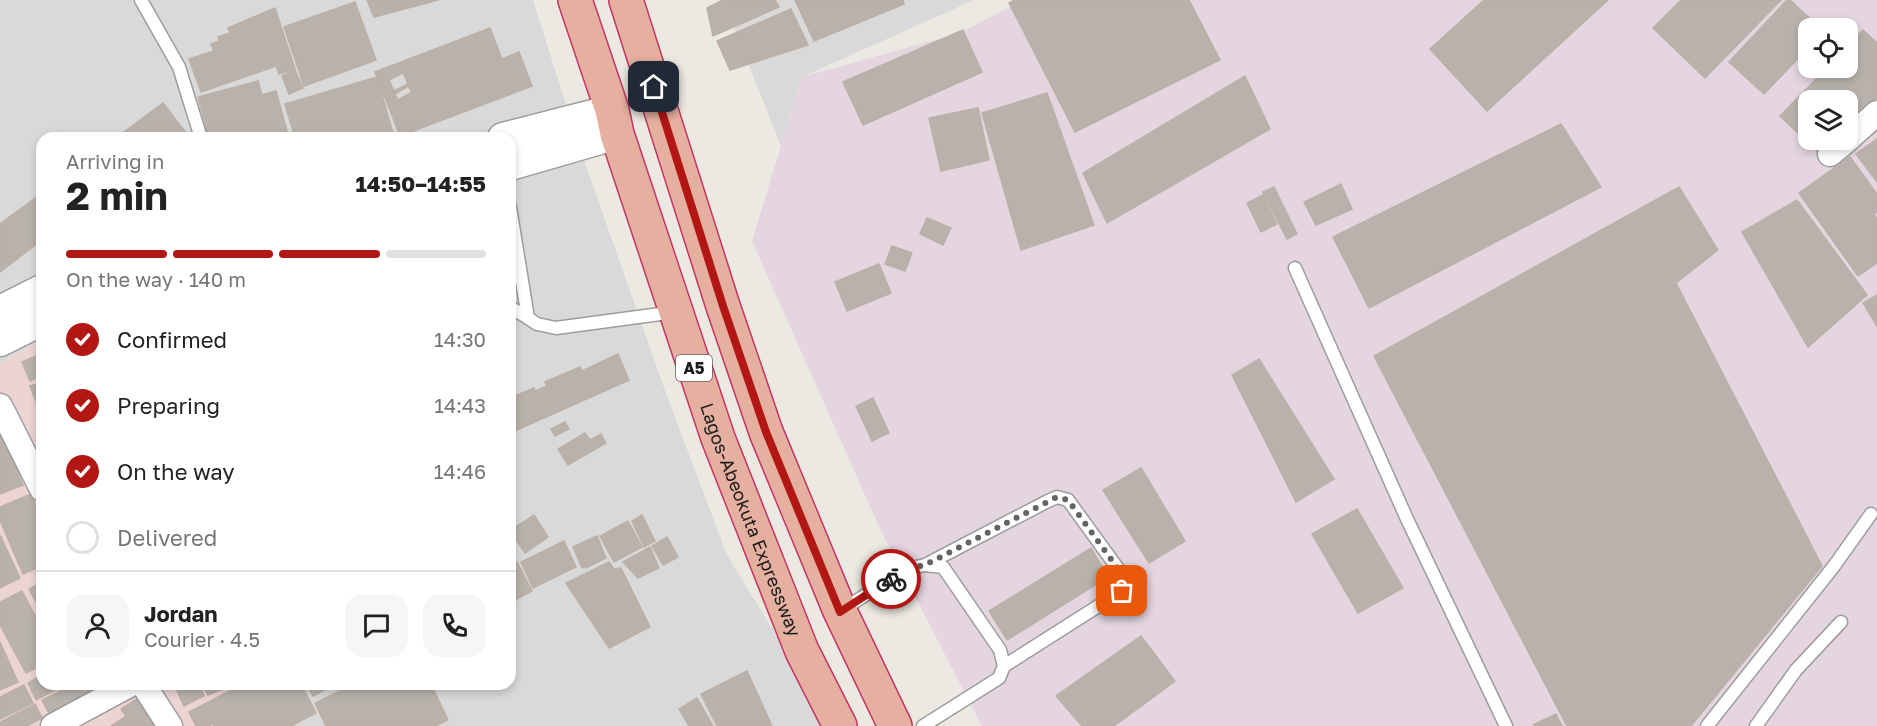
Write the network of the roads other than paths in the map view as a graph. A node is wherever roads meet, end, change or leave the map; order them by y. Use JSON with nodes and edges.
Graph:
{"nodes":[{"id":1,"x":141,"y":0,"type":"edge"},
{"id":2,"x":575,"y":0,"type":"edge"},
{"id":3,"x":626,"y":0,"type":"edge"},
{"id":4,"x":1877,"y":113,"type":"edge"},
{"id":5,"x":615,"y":122,"type":"junction"},
{"id":6,"x":1858,"y":130,"type":"edge"},
{"id":7,"x":199,"y":132,"type":"edge"},
{"id":8,"x":516,"y":136,"type":"edge"},
{"id":9,"x":516,"y":163,"type":"edge"},
{"id":10,"x":516,"y":244,"type":"edge"},
{"id":11,"x":1295,"y":268,"type":"dead end"},
{"id":12,"x":36,"y":293,"type":"edge"},
{"id":13,"x":0,"y":311,"type":"edge"},
{"id":14,"x":516,"y":311,"type":"edge"},
{"id":15,"x":676,"y":312,"type":"junction"},
{"id":16,"x":528,"y":318,"type":"junction"},
{"id":17,"x":36,"y":323,"type":"edge"},
{"id":18,"x":0,"y":341,"type":"edge"},
{"id":19,"x":0,"y":406,"type":"edge"},
{"id":20,"x":36,"y":477,"type":"edge"},
{"id":21,"x":1871,"y":514,"type":"dead end"},
{"id":22,"x":925,"y":565,"type":"junction"},
{"id":23,"x":840,"y":612,"type":"junction"},
{"id":24,"x":1841,"y":622,"type":"dead end"},
{"id":25,"x":1004,"y":666,"type":"junction"},
{"id":26,"x":120,"y":690,"type":"edge"},
{"id":27,"x":147,"y":690,"type":"edge"},
{"id":28,"x":53,"y":726,"type":"edge"},
{"id":29,"x":170,"y":726,"type":"edge"},
{"id":30,"x":840,"y":726,"type":"edge"},
{"id":31,"x":895,"y":726,"type":"edge"},
{"id":32,"x":923,"y":726,"type":"edge"},
{"id":33,"x":1506,"y":726,"type":"edge"},
{"id":34,"x":1707,"y":726,"type":"edge"},
{"id":35,"x":1756,"y":726,"type":"edge"}],
"edges":[{"from":1,"to":7,"type":"lane"},
{"from":2,"to":5,"type":"highway","name":"Lagos-Abeokuta Expressway","number":"A5"},
{"from":3,"to":23,"type":"highway","number":"A5"},
{"from":4,"to":6,"type":"street"},
{"from":5,"to":8,"type":"street"},
{"from":5,"to":9,"type":"street"},
{"from":5,"to":15,"type":"highway","name":"Lagos-Abeokuta Expressway","number":"A5"},
{"from":10,"to":16,"type":"lane"},
{"from":11,"to":33,"type":"lane"},
{"from":12,"to":13,"type":"street"},
{"from":14,"to":16,"type":"lane"},
{"from":15,"to":16,"type":"lane"},
{"from":15,"to":30,"type":"highway","name":"Lagos-Abeokuta Expressway","number":"A5"},
{"from":17,"to":18,"type":"street"},
{"from":19,"to":20,"type":"street"},
{"from":21,"to":34,"type":"lane"},
{"from":22,"to":23,"type":"lane"},
{"from":22,"to":25,"type":"lane"},
{"from":22,"to":25,"type":"lane"},
{"from":23,"to":31,"type":"highway","number":"A5"},
{"from":24,"to":35,"type":"lane"},
{"from":25,"to":32,"type":"lane"},
{"from":26,"to":28,"type":"street"},
{"from":27,"to":29,"type":"street"}]}
